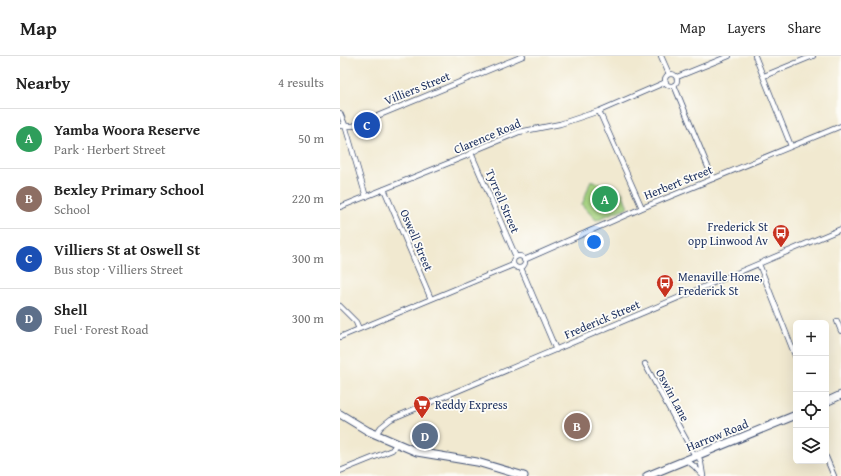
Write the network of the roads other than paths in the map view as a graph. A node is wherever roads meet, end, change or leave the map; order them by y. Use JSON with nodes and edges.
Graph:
{"nodes":[{"id":1,"x":523,"y":56,"type":"edge"},
{"id":2,"x":661,"y":56,"type":"edge"},
{"id":3,"x":729,"y":56,"type":"edge"},
{"id":4,"x":755,"y":56,"type":"edge"},
{"id":5,"x":813,"y":56,"type":"edge"},
{"id":6,"x":669,"y":74,"type":"junction"},
{"id":7,"x":764,"y":76,"type":"junction"},
{"id":8,"x":677,"y":77,"type":"junction"},
{"id":9,"x":666,"y":82,"type":"junction"},
{"id":10,"x":674,"y":85,"type":"junction"},
{"id":11,"x":599,"y":112,"type":"junction"},
{"id":12,"x":340,"y":113,"type":"edge"},
{"id":13,"x":342,"y":126,"type":"edge"},
{"id":14,"x":841,"y":126,"type":"edge"},
{"id":15,"x":791,"y":146,"type":"junction"},
{"id":16,"x":471,"y":153,"type":"junction"},
{"id":17,"x":714,"y":179,"type":"junction"},
{"id":18,"x":384,"y":189,"type":"junction"},
{"id":19,"x":366,"y":196,"type":"junction"},
{"id":20,"x":340,"y":207,"type":"edge"},
{"id":21,"x":642,"y":208,"type":"junction"},
{"id":22,"x":841,"y":229,"type":"edge"},
{"id":23,"x":516,"y":257,"type":"junction"},
{"id":24,"x":524,"y":260,"type":"junction"},
{"id":25,"x":758,"y":264,"type":"junction"},
{"id":26,"x":513,"y":265,"type":"junction"},
{"id":27,"x":521,"y":268,"type":"junction"},
{"id":28,"x":431,"y":299,"type":"junction"},
{"id":29,"x":340,"y":306,"type":"edge"},
{"id":30,"x":837,"y":321,"type":"dead end"},
{"id":31,"x":359,"y":329,"type":"junction"},
{"id":32,"x":841,"y":331,"type":"edge"},
{"id":33,"x":340,"y":337,"type":"edge"},
{"id":34,"x":556,"y":350,"type":"junction"},
{"id":35,"x":795,"y":356,"type":"edge"},
{"id":36,"x":645,"y":364,"type":"dead end"},
{"id":37,"x":841,"y":395,"type":"edge"},
{"id":38,"x":829,"y":401,"type":"edge"},
{"id":39,"x":340,"y":414,"type":"edge"},
{"id":40,"x":793,"y":415,"type":"edge"},
{"id":41,"x":376,"y":434,"type":"junction"},
{"id":42,"x":397,"y":444,"type":"junction"},
{"id":43,"x":696,"y":455,"type":"junction"},
{"id":44,"x":686,"y":460,"type":"junction"},
{"id":45,"x":829,"y":464,"type":"edge"},
{"id":46,"x":340,"y":472,"type":"edge"},
{"id":47,"x":508,"y":474,"type":"edge"},
{"id":48,"x":522,"y":476,"type":"edge"},
{"id":49,"x":647,"y":476,"type":"edge"},
{"id":50,"x":703,"y":476,"type":"edge"},
{"id":51,"x":834,"y":476,"type":"edge"}],
"edges":[{"from":1,"to":13,"type":"street","name":"Villiers Street"},
{"from":2,"to":6,"type":"street"},
{"from":3,"to":8,"type":"street"},
{"from":4,"to":7,"type":"street"},
{"from":5,"to":7,"type":"street"},
{"from":6,"to":8,"type":"street"},
{"from":6,"to":9,"type":"street"},
{"from":7,"to":15,"type":"street"},
{"from":8,"to":10,"type":"street"},
{"from":9,"to":10,"type":"street"},
{"from":9,"to":11,"type":"street","name":"Clarence Road"},
{"from":10,"to":17,"type":"street"},
{"from":11,"to":16,"type":"street","name":"Clarence Road"},
{"from":11,"to":21,"type":"street"},
{"from":12,"to":13,"type":"street"},
{"from":13,"to":19,"type":"street"},
{"from":14,"to":15,"type":"street","name":"Herbert Street"},
{"from":15,"to":17,"type":"street","name":"Herbert Street"},
{"from":16,"to":18,"type":"street","name":"Clarence Road"},
{"from":16,"to":23,"type":"street","name":"Tyrrell Street"},
{"from":17,"to":21,"type":"street","name":"Herbert Street"},
{"from":18,"to":19,"type":"street","name":"Clarence Road"},
{"from":18,"to":28,"type":"street","name":"Oswell Street"},
{"from":19,"to":20,"type":"street","name":"Clarence Road"},
{"from":21,"to":24,"type":"street","name":"Herbert Street"},
{"from":22,"to":25,"type":"street","name":"Frederick Street"},
{"from":23,"to":24,"type":"street"},
{"from":23,"to":26,"type":"street"},
{"from":24,"to":27,"type":"street"},
{"from":25,"to":34,"type":"street","name":"Frederick Street"},
{"from":25,"to":35,"type":"street"},
{"from":26,"to":27,"type":"street"},
{"from":26,"to":28,"type":"street"},
{"from":27,"to":34,"type":"street"},
{"from":28,"to":31,"type":"street"},
{"from":29,"to":31,"type":"street"},
{"from":30,"to":32,"type":"street"},
{"from":31,"to":33,"type":"street"},
{"from":34,"to":41,"type":"street","name":"Frederick Street"},
{"from":36,"to":43,"type":"street","name":"Oswin Lane"},
{"from":37,"to":38,"type":"main road"},
{"from":39,"to":41,"type":"main road"},
{"from":40,"to":43,"type":"main road","name":"Harrow Road"},
{"from":41,"to":42,"type":"main road"},
{"from":42,"to":46,"type":"street"},
{"from":42,"to":47,"type":"main road"},
{"from":43,"to":44,"type":"main road","name":"Harrow Road"},
{"from":43,"to":50,"type":"street","name":"Oswin Lane"},
{"from":44,"to":49,"type":"main road","name":"Harrow Road"},
{"from":44,"to":50,"type":"street"},
{"from":45,"to":51,"type":"street"},
{"from":47,"to":48,"type":"main road"}]}
